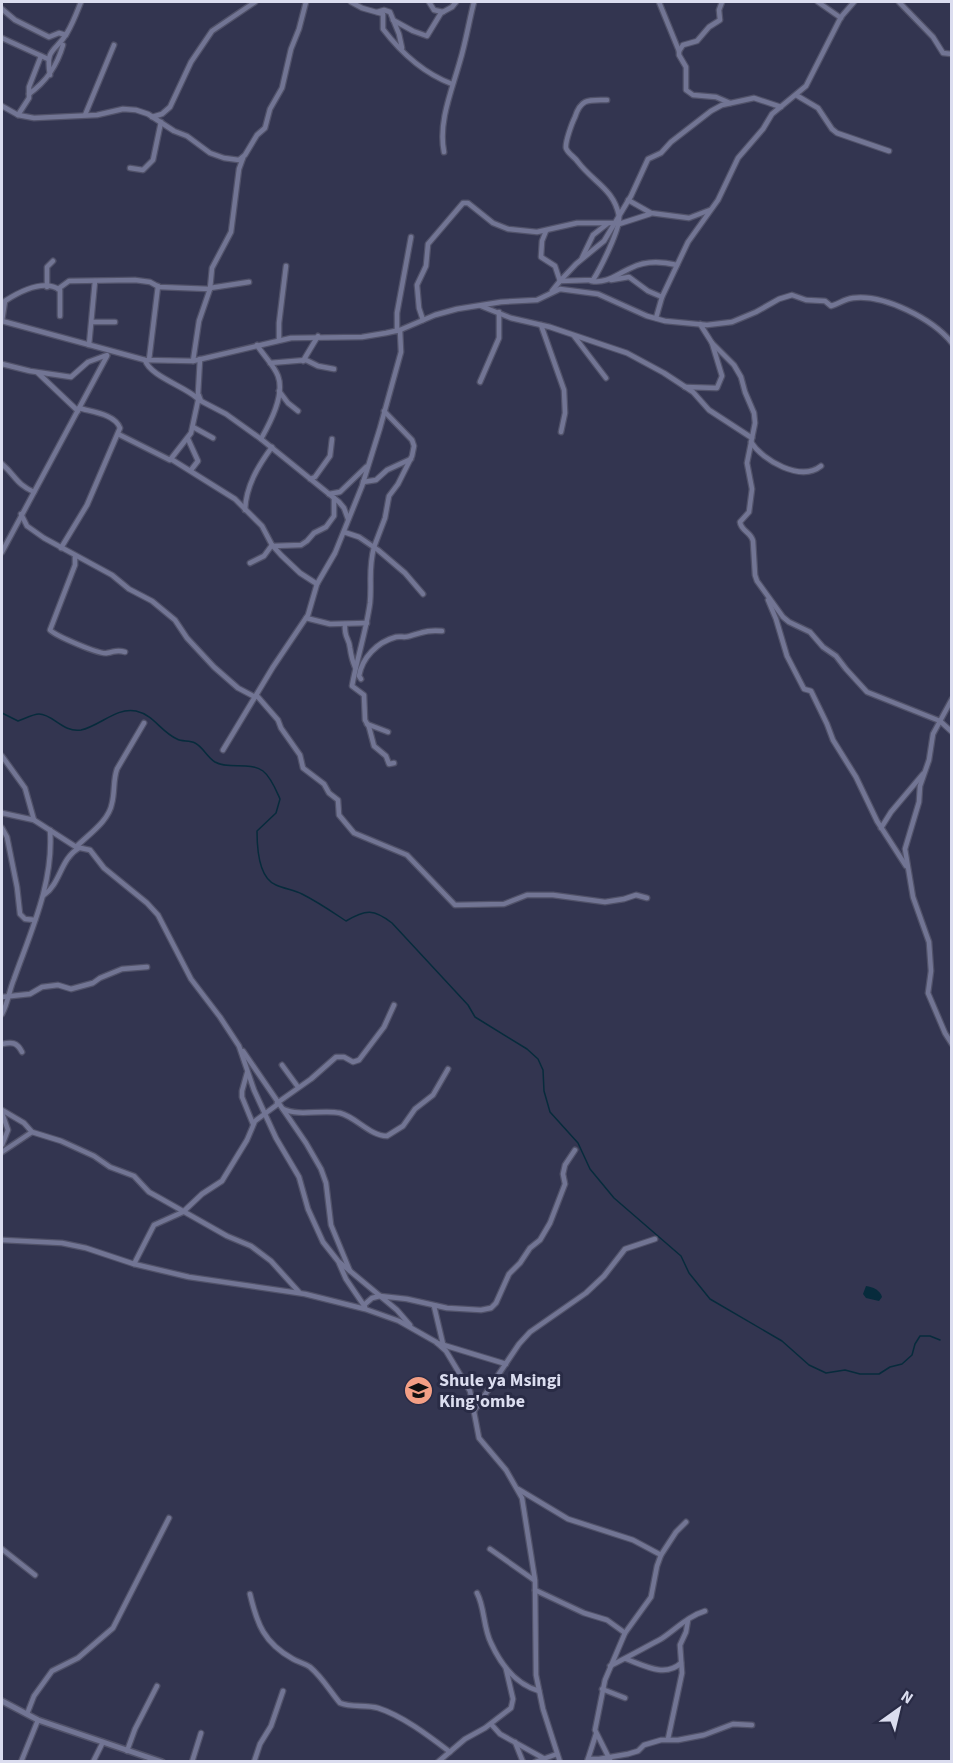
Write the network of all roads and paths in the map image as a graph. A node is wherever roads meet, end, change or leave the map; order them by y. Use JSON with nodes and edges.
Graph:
{"nodes":[{"id":1,"x":81,"y":2,"type":"edge"},
{"id":2,"x":255,"y":2,"type":"edge"},
{"id":3,"x":306,"y":2,"type":"edge"},
{"id":4,"x":351,"y":2,"type":"edge"},
{"id":5,"x":429,"y":2,"type":"edge"},
{"id":6,"x":456,"y":2,"type":"edge"},
{"id":7,"x":474,"y":2,"type":"edge"},
{"id":8,"x":659,"y":2,"type":"edge"},
{"id":9,"x":722,"y":2,"type":"edge"},
{"id":10,"x":818,"y":2,"type":"edge"},
{"id":11,"x":854,"y":2,"type":"edge"},
{"id":12,"x":899,"y":2,"type":"edge"},
{"id":13,"x":2,"y":9,"type":"edge"},
{"id":14,"x":377,"y":12,"type":"junction"},
{"id":15,"x":443,"y":12,"type":"junction"},
{"id":16,"x":841,"y":18,"type":"junction"},
{"id":17,"x":393,"y":21,"type":"junction"},
{"id":18,"x":66,"y":35,"type":"junction"},
{"id":19,"x":2,"y":38,"type":"edge"},
{"id":20,"x":63,"y":45,"type":"dead end"},
{"id":21,"x":114,"y":45,"type":"dead end"},
{"id":22,"x":402,"y":51,"type":"junction"},
{"id":23,"x":679,"y":51,"type":"junction"},
{"id":24,"x":951,"y":54,"type":"edge"},
{"id":25,"x":41,"y":56,"type":"junction"},
{"id":26,"x":48,"y":59,"type":"junction"},
{"id":27,"x":51,"y":75,"type":"junction"},
{"id":28,"x":452,"y":84,"type":"junction"},
{"id":29,"x":29,"y":94,"type":"junction"},
{"id":30,"x":796,"y":95,"type":"junction"},
{"id":31,"x":607,"y":100,"type":"dead end"},
{"id":32,"x":729,"y":103,"type":"junction"},
{"id":33,"x":2,"y":106,"type":"edge"},
{"id":34,"x":781,"y":106,"type":"junction"},
{"id":35,"x":18,"y":115,"type":"junction"},
{"id":36,"x":85,"y":115,"type":"junction"},
{"id":37,"x":152,"y":117,"type":"junction"},
{"id":38,"x":161,"y":122,"type":"junction"},
{"id":39,"x":889,"y":150,"type":"dead end"},
{"id":40,"x":444,"y":152,"type":"dead end"},
{"id":41,"x":243,"y":158,"type":"junction"},
{"id":42,"x":130,"y":168,"type":"dead end"},
{"id":43,"x":628,"y":200,"type":"junction"},
{"id":44,"x":713,"y":209,"type":"junction"},
{"id":45,"x":651,"y":213,"type":"junction"},
{"id":46,"x":619,"y":215,"type":"junction"},
{"id":47,"x":614,"y":224,"type":"junction"},
{"id":48,"x":546,"y":231,"type":"junction"},
{"id":49,"x":411,"y":237,"type":"dead end"},
{"id":50,"x":581,"y":260,"type":"junction"},
{"id":51,"x":53,"y":261,"type":"dead end"},
{"id":52,"x":677,"y":265,"type":"junction"},
{"id":53,"x":286,"y":266,"type":"dead end"},
{"id":54,"x":608,"y":280,"type":"junction"},
{"id":55,"x":95,"y":281,"type":"junction"},
{"id":56,"x":560,"y":281,"type":"junction"},
{"id":57,"x":591,"y":281,"type":"junction"},
{"id":58,"x":249,"y":282,"type":"dead end"},
{"id":59,"x":158,"y":286,"type":"junction"},
{"id":60,"x":47,"y":287,"type":"junction"},
{"id":61,"x":210,"y":288,"type":"junction"},
{"id":62,"x":58,"y":289,"type":"junction"},
{"id":63,"x":552,"y":291,"type":"junction"},
{"id":64,"x":662,"y":297,"type":"junction"},
{"id":65,"x":478,"y":305,"type":"junction"},
{"id":66,"x":499,"y":312,"type":"junction"},
{"id":67,"x":60,"y":316,"type":"dead end"},
{"id":68,"x":656,"y":318,"type":"junction"},
{"id":69,"x":423,"y":320,"type":"junction"},
{"id":70,"x":2,"y":321,"type":"edge"},
{"id":71,"x":92,"y":322,"type":"junction"},
{"id":72,"x":115,"y":322,"type":"dead end"},
{"id":73,"x":700,"y":324,"type":"junction"},
{"id":74,"x":542,"y":325,"type":"junction"},
{"id":75,"x":399,"y":330,"type":"junction"},
{"id":76,"x":318,"y":336,"type":"junction"},
{"id":77,"x":574,"y":336,"type":"junction"},
{"id":78,"x":279,"y":340,"type":"junction"},
{"id":79,"x":712,"y":343,"type":"junction"},
{"id":80,"x":951,"y":343,"type":"edge"},
{"id":81,"x":89,"y":345,"type":"junction"},
{"id":82,"x":256,"y":345,"type":"junction"},
{"id":83,"x":112,"y":352,"type":"junction"},
{"id":84,"x":107,"y":356,"type":"junction"},
{"id":85,"x":200,"y":359,"type":"junction"},
{"id":86,"x":147,"y":360,"type":"junction"},
{"id":87,"x":193,"y":361,"type":"junction"},
{"id":88,"x":303,"y":361,"type":"junction"},
{"id":89,"x":270,"y":363,"type":"junction"},
{"id":90,"x":2,"y":364,"type":"edge"},
{"id":91,"x":334,"y":369,"type":"dead end"},
{"id":92,"x":38,"y":373,"type":"junction"},
{"id":93,"x":606,"y":378,"type":"dead end"},
{"id":94,"x":480,"y":382,"type":"dead end"},
{"id":95,"x":685,"y":387,"type":"junction"},
{"id":96,"x":279,"y":391,"type":"junction"},
{"id":97,"x":198,"y":397,"type":"junction"},
{"id":98,"x":78,"y":409,"type":"junction"},
{"id":99,"x":298,"y":411,"type":"dead end"},
{"id":100,"x":384,"y":411,"type":"junction"},
{"id":101,"x":193,"y":427,"type":"junction"},
{"id":102,"x":561,"y":432,"type":"dead end"},
{"id":103,"x":118,"y":434,"type":"junction"},
{"id":104,"x":213,"y":438,"type":"dead end"},
{"id":105,"x":188,"y":439,"type":"junction"},
{"id":106,"x":261,"y":439,"type":"junction"},
{"id":107,"x":332,"y":439,"type":"dead end"},
{"id":108,"x":751,"y":440,"type":"junction"},
{"id":109,"x":272,"y":447,"type":"junction"},
{"id":110,"x":171,"y":459,"type":"junction"},
{"id":111,"x":411,"y":459,"type":"junction"},
{"id":112,"x":2,"y":464,"type":"edge"},
{"id":113,"x":368,"y":465,"type":"junction"},
{"id":114,"x":820,"y":466,"type":"dead end"},
{"id":115,"x":191,"y":470,"type":"junction"},
{"id":116,"x":310,"y":479,"type":"junction"},
{"id":117,"x":363,"y":482,"type":"junction"},
{"id":118,"x":34,"y":492,"type":"junction"},
{"id":119,"x":329,"y":494,"type":"junction"},
{"id":120,"x":334,"y":498,"type":"junction"},
{"id":121,"x":245,"y":510,"type":"junction"},
{"id":122,"x":21,"y":514,"type":"junction"},
{"id":123,"x":348,"y":519,"type":"junction"},
{"id":124,"x":344,"y":532,"type":"junction"},
{"id":125,"x":273,"y":546,"type":"junction"},
{"id":126,"x":374,"y":547,"type":"junction"},
{"id":127,"x":61,"y":548,"type":"junction"},
{"id":128,"x":2,"y":552,"type":"edge"},
{"id":129,"x":75,"y":557,"type":"junction"},
{"id":130,"x":250,"y":563,"type":"dead end"},
{"id":131,"x":317,"y":584,"type":"junction"},
{"id":132,"x":766,"y":593,"type":"junction"},
{"id":133,"x":423,"y":594,"type":"dead end"},
{"id":134,"x":306,"y":618,"type":"junction"},
{"id":135,"x":366,"y":623,"type":"junction"},
{"id":136,"x":345,"y":624,"type":"junction"},
{"id":137,"x":442,"y":631,"type":"dead end"},
{"id":138,"x":364,"y":637,"type":"junction"},
{"id":139,"x":374,"y":650,"type":"junction"},
{"id":140,"x":125,"y":652,"type":"dead end"},
{"id":141,"x":356,"y":668,"type":"junction"},
{"id":142,"x":361,"y":679,"type":"dead end"},
{"id":143,"x":256,"y":697,"type":"junction"},
{"id":144,"x":951,"y":699,"type":"edge"},
{"id":145,"x":940,"y":721,"type":"junction"},
{"id":146,"x":144,"y":723,"type":"dead end"},
{"id":147,"x":367,"y":724,"type":"junction"},
{"id":148,"x":388,"y":732,"type":"dead end"},
{"id":149,"x":951,"y":732,"type":"edge"},
{"id":150,"x":223,"y":750,"type":"dead end"},
{"id":151,"x":2,"y":756,"type":"edge"},
{"id":152,"x":394,"y":763,"type":"dead end"},
{"id":153,"x":924,"y":772,"type":"junction"},
{"id":154,"x":2,"y":813,"type":"edge"},
{"id":155,"x":34,"y":820,"type":"junction"},
{"id":156,"x":2,"y":828,"type":"edge"},
{"id":157,"x":881,"y":828,"type":"junction"},
{"id":158,"x":50,"y":830,"type":"junction"},
{"id":159,"x":77,"y":848,"type":"junction"},
{"id":160,"x":908,"y":868,"type":"junction"},
{"id":161,"x":44,"y":895,"type":"junction"},
{"id":162,"x":647,"y":898,"type":"dead end"},
{"id":163,"x":35,"y":920,"type":"junction"},
{"id":164,"x":147,"y":967,"type":"dead end"},
{"id":165,"x":9,"y":996,"type":"junction"},
{"id":166,"x":2,"y":997,"type":"edge"},
{"id":167,"x":394,"y":1005,"type":"dead end"},
{"id":168,"x":2,"y":1014,"type":"edge"},
{"id":169,"x":2,"y":1044,"type":"edge"},
{"id":170,"x":951,"y":1044,"type":"edge"},
{"id":171,"x":239,"y":1046,"type":"junction"},
{"id":172,"x":22,"y":1052,"type":"dead end"},
{"id":173,"x":282,"y":1065,"type":"dead end"},
{"id":174,"x":448,"y":1069,"type":"dead end"},
{"id":175,"x":248,"y":1071,"type":"junction"},
{"id":176,"x":298,"y":1087,"type":"junction"},
{"id":177,"x":279,"y":1105,"type":"junction"},
{"id":178,"x":2,"y":1112,"type":"edge"},
{"id":179,"x":264,"y":1113,"type":"junction"},
{"id":180,"x":15,"y":1119,"type":"junction"},
{"id":181,"x":253,"y":1124,"type":"junction"},
{"id":182,"x":8,"y":1130,"type":"junction"},
{"id":183,"x":32,"y":1132,"type":"junction"},
{"id":184,"x":2,"y":1145,"type":"edge"},
{"id":185,"x":575,"y":1150,"type":"dead end"},
{"id":186,"x":2,"y":1152,"type":"edge"},
{"id":187,"x":183,"y":1212,"type":"junction"},
{"id":188,"x":655,"y":1239,"type":"dead end"},
{"id":189,"x":2,"y":1240,"type":"edge"},
{"id":190,"x":338,"y":1261,"type":"junction"},
{"id":191,"x":134,"y":1264,"type":"junction"},
{"id":192,"x":350,"y":1271,"type":"junction"},
{"id":193,"x":299,"y":1293,"type":"junction"},
{"id":194,"x":380,"y":1296,"type":"junction"},
{"id":195,"x":434,"y":1306,"type":"junction"},
{"id":196,"x":365,"y":1307,"type":"junction"},
{"id":197,"x":412,"y":1327,"type":"junction"},
{"id":198,"x":436,"y":1342,"type":"junction"},
{"id":199,"x":443,"y":1344,"type":"junction"},
{"id":200,"x":506,"y":1364,"type":"junction"},
{"id":201,"x":474,"y":1411,"type":"junction"},
{"id":202,"x":518,"y":1490,"type":"junction"},
{"id":203,"x":169,"y":1518,"type":"dead end"},
{"id":204,"x":686,"y":1522,"type":"dead end"},
{"id":205,"x":2,"y":1549,"type":"edge"},
{"id":206,"x":490,"y":1549,"type":"dead end"},
{"id":207,"x":661,"y":1555,"type":"junction"},
{"id":208,"x":35,"y":1575,"type":"dead end"},
{"id":209,"x":535,"y":1580,"type":"junction"},
{"id":210,"x":535,"y":1590,"type":"junction"},
{"id":211,"x":477,"y":1593,"type":"dead end"},
{"id":212,"x":249,"y":1594,"type":"dead end"},
{"id":213,"x":705,"y":1611,"type":"dead end"},
{"id":214,"x":688,"y":1620,"type":"junction"},
{"id":215,"x":625,"y":1634,"type":"junction"},
{"id":216,"x":626,"y":1659,"type":"junction"},
{"id":217,"x":681,"y":1663,"type":"junction"},
{"id":218,"x":610,"y":1666,"type":"junction"},
{"id":219,"x":506,"y":1669,"type":"junction"},
{"id":220,"x":158,"y":1686,"type":"dead end"},
{"id":221,"x":602,"y":1689,"type":"junction"},
{"id":222,"x":284,"y":1691,"type":"dead end"},
{"id":223,"x":539,"y":1691,"type":"junction"},
{"id":224,"x":625,"y":1698,"type":"dead end"},
{"id":225,"x":2,"y":1701,"type":"edge"},
{"id":226,"x":27,"y":1714,"type":"junction"},
{"id":227,"x":38,"y":1720,"type":"junction"},
{"id":228,"x":491,"y":1724,"type":"junction"},
{"id":229,"x":752,"y":1725,"type":"dead end"},
{"id":230,"x":201,"y":1733,"type":"dead end"},
{"id":231,"x":596,"y":1734,"type":"junction"},
{"id":232,"x":668,"y":1739,"type":"junction"},
{"id":233,"x":103,"y":1742,"type":"junction"},
{"id":234,"x":515,"y":1742,"type":"junction"},
{"id":235,"x":127,"y":1751,"type":"junction"},
{"id":236,"x":450,"y":1752,"type":"junction"},
{"id":237,"x":557,"y":1754,"type":"junction"},
{"id":238,"x":543,"y":1758,"type":"junction"},
{"id":239,"x":587,"y":1760,"type":"edge"},
{"id":240,"x":609,"y":1760,"type":"edge"},
{"id":241,"x":21,"y":1761,"type":"edge"},
{"id":242,"x":93,"y":1761,"type":"edge"},
{"id":243,"x":162,"y":1761,"type":"edge"},
{"id":244,"x":192,"y":1761,"type":"edge"},
{"id":245,"x":254,"y":1761,"type":"edge"},
{"id":246,"x":438,"y":1761,"type":"edge"},
{"id":247,"x":523,"y":1761,"type":"edge"},
{"id":248,"x":535,"y":1761,"type":"edge"},
{"id":249,"x":560,"y":1761,"type":"edge"}],
"edges":[{"from":1,"to":18,"type":"street"},
{"from":2,"to":37,"type":"street"},
{"from":3,"to":41,"type":"street"},
{"from":4,"to":14,"type":"street"},
{"from":5,"to":15,"type":"street"},
{"from":6,"to":15,"type":"street"},
{"from":7,"to":28,"type":"street"},
{"from":8,"to":23,"type":"street"},
{"from":9,"to":23,"type":"street"},
{"from":10,"to":16,"type":"street"},
{"from":11,"to":16,"type":"street"},
{"from":12,"to":24,"type":"street"},
{"from":13,"to":18,"type":"street"},
{"from":14,"to":17,"type":"street"},
{"from":14,"to":22,"type":"street"},
{"from":15,"to":17,"type":"street"},
{"from":16,"to":30,"type":"street"},
{"from":17,"to":22,"type":"street"},
{"from":18,"to":26,"type":"street"},
{"from":19,"to":25,"type":"street"},
{"from":20,"to":27,"type":"street"},
{"from":21,"to":36,"type":"street"},
{"from":22,"to":28,"type":"street"},
{"from":23,"to":32,"type":"street"},
{"from":25,"to":26,"type":"street"},
{"from":25,"to":29,"type":"street"},
{"from":26,"to":27,"type":"street"},
{"from":27,"to":29,"type":"street"},
{"from":28,"to":40,"type":"street"},
{"from":29,"to":35,"type":"street"},
{"from":30,"to":34,"type":"street"},
{"from":30,"to":39,"type":"street"},
{"from":31,"to":46,"type":"street"},
{"from":32,"to":34,"type":"street"},
{"from":32,"to":43,"type":"street"},
{"from":33,"to":35,"type":"street"},
{"from":34,"to":44,"type":"street"},
{"from":35,"to":36,"type":"street"},
{"from":36,"to":37,"type":"street"},
{"from":37,"to":38,"type":"street"},
{"from":38,"to":41,"type":"street"},
{"from":38,"to":42,"type":"street"},
{"from":41,"to":61,"type":"street"},
{"from":43,"to":45,"type":"street"},
{"from":43,"to":46,"type":"street"},
{"from":44,"to":45,"type":"street"},
{"from":44,"to":52,"type":"street"},
{"from":45,"to":47,"type":"street"},
{"from":46,"to":47,"type":"street"},
{"from":47,"to":48,"type":"street"},
{"from":47,"to":50,"type":"street"},
{"from":47,"to":50,"type":"street"},
{"from":47,"to":57,"type":"street"},
{"from":48,"to":56,"type":"street"},
{"from":48,"to":69,"type":"street"},
{"from":49,"to":75,"type":"street"},
{"from":50,"to":56,"type":"street"},
{"from":51,"to":60,"type":"street"},
{"from":52,"to":54,"type":"street"},
{"from":52,"to":64,"type":"street"},
{"from":53,"to":78,"type":"street"},
{"from":54,"to":57,"type":"street"},
{"from":54,"to":64,"type":"street"},
{"from":55,"to":59,"type":"street"},
{"from":55,"to":62,"type":"street"},
{"from":55,"to":71,"type":"street"},
{"from":56,"to":57,"type":"street"},
{"from":56,"to":63,"type":"street"},
{"from":58,"to":61,"type":"street"},
{"from":59,"to":61,"type":"street"},
{"from":59,"to":86,"type":"street"},
{"from":60,"to":62,"type":"street"},
{"from":60,"to":70,"type":"street"},
{"from":61,"to":87,"type":"street"},
{"from":62,"to":67,"type":"street"},
{"from":63,"to":65,"type":"street"},
{"from":63,"to":68,"type":"street"},
{"from":64,"to":68,"type":"street"},
{"from":65,"to":66,"type":"street"},
{"from":65,"to":69,"type":"street"},
{"from":66,"to":74,"type":"street"},
{"from":66,"to":94,"type":"street"},
{"from":68,"to":73,"type":"street"},
{"from":69,"to":75,"type":"street"},
{"from":70,"to":81,"type":"street"},
{"from":71,"to":72,"type":"street"},
{"from":71,"to":81,"type":"street"},
{"from":73,"to":79,"type":"street"},
{"from":73,"to":80,"type":"street"},
{"from":74,"to":77,"type":"street"},
{"from":74,"to":102,"type":"street"},
{"from":75,"to":76,"type":"street"},
{"from":75,"to":100,"type":"street"},
{"from":76,"to":78,"type":"street"},
{"from":76,"to":88,"type":"street"},
{"from":77,"to":93,"type":"street"},
{"from":77,"to":95,"type":"street"},
{"from":78,"to":82,"type":"street"},
{"from":79,"to":95,"type":"street"},
{"from":79,"to":108,"type":"street"},
{"from":81,"to":83,"type":"street"},
{"from":82,"to":85,"type":"street"},
{"from":82,"to":89,"type":"street"},
{"from":83,"to":84,"type":"street"},
{"from":83,"to":86,"type":"street"},
{"from":84,"to":92,"type":"street"},
{"from":84,"to":98,"type":"street"},
{"from":85,"to":87,"type":"street"},
{"from":85,"to":97,"type":"street"},
{"from":86,"to":87,"type":"street"},
{"from":86,"to":97,"type":"street"},
{"from":88,"to":89,"type":"street"},
{"from":88,"to":91,"type":"street"},
{"from":89,"to":96,"type":"street"},
{"from":90,"to":92,"type":"street"},
{"from":92,"to":98,"type":"street"},
{"from":95,"to":108,"type":"street"},
{"from":96,"to":99,"type":"street"},
{"from":96,"to":106,"type":"street"},
{"from":97,"to":101,"type":"street"},
{"from":97,"to":106,"type":"street"},
{"from":98,"to":103,"type":"street"},
{"from":98,"to":118,"type":"street"},
{"from":100,"to":111,"type":"street"},
{"from":100,"to":113,"type":"street"},
{"from":101,"to":104,"type":"street"},
{"from":101,"to":105,"type":"street"},
{"from":103,"to":110,"type":"street"},
{"from":103,"to":127,"type":"street"},
{"from":105,"to":110,"type":"street"},
{"from":105,"to":115,"type":"street"},
{"from":106,"to":109,"type":"street"},
{"from":107,"to":116,"type":"street"},
{"from":108,"to":114,"type":"street"},
{"from":108,"to":132,"type":"street"},
{"from":109,"to":116,"type":"street"},
{"from":109,"to":121,"type":"street"},
{"from":110,"to":115,"type":"street"},
{"from":111,"to":117,"type":"street"},
{"from":111,"to":126,"type":"street"},
{"from":112,"to":118,"type":"street"},
{"from":113,"to":117,"type":"street"},
{"from":113,"to":119,"type":"street"},
{"from":115,"to":121,"type":"street"},
{"from":116,"to":119,"type":"street"},
{"from":117,"to":123,"type":"street"},
{"from":118,"to":122,"type":"street"},
{"from":119,"to":120,"type":"street"},
{"from":120,"to":123,"type":"street"},
{"from":120,"to":125,"type":"street"},
{"from":121,"to":125,"type":"street"},
{"from":122,"to":127,"type":"street"},
{"from":122,"to":128,"type":"street"},
{"from":123,"to":124,"type":"street"},
{"from":124,"to":126,"type":"street"},
{"from":124,"to":131,"type":"street"},
{"from":125,"to":130,"type":"street"},
{"from":125,"to":131,"type":"street"},
{"from":126,"to":133,"type":"street"},
{"from":126,"to":135,"type":"street"},
{"from":127,"to":129,"type":"street"},
{"from":129,"to":140,"type":"street"},
{"from":129,"to":143,"type":"street"},
{"from":131,"to":134,"type":"street"},
{"from":132,"to":145,"type":"street"},
{"from":132,"to":157,"type":"street"},
{"from":134,"to":136,"type":"street"},
{"from":134,"to":143,"type":"street"},
{"from":135,"to":136,"type":"street"},
{"from":135,"to":138,"type":"street"},
{"from":136,"to":141,"type":"street"},
{"from":137,"to":139,"type":"street"},
{"from":138,"to":139,"type":"street"},
{"from":138,"to":141,"type":"street"},
{"from":139,"to":142,"type":"street"},
{"from":141,"to":147,"type":"street"},
{"from":143,"to":150,"type":"street"},
{"from":143,"to":162,"type":"street"},
{"from":144,"to":145,"type":"street"},
{"from":145,"to":149,"type":"street"},
{"from":145,"to":153,"type":"street"},
{"from":146,"to":159,"type":"street"},
{"from":147,"to":148,"type":"street"},
{"from":147,"to":152,"type":"street"},
{"from":151,"to":155,"type":"street"},
{"from":153,"to":157,"type":"street"},
{"from":153,"to":160,"type":"street"},
{"from":154,"to":155,"type":"street"},
{"from":155,"to":158,"type":"street"},
{"from":156,"to":163,"type":"street"},
{"from":157,"to":160,"type":"street"},
{"from":158,"to":159,"type":"street"},
{"from":158,"to":161,"type":"street"},
{"from":159,"to":161,"type":"street"},
{"from":159,"to":171,"type":"street"},
{"from":160,"to":170,"type":"street"},
{"from":161,"to":163,"type":"street"},
{"from":163,"to":165,"type":"street"},
{"from":164,"to":165,"type":"street"},
{"from":165,"to":166,"type":"street"},
{"from":165,"to":168,"type":"street"},
{"from":167,"to":176,"type":"street"},
{"from":169,"to":172,"type":"street"},
{"from":171,"to":175,"type":"street"},
{"from":171,"to":177,"type":"street"},
{"from":173,"to":176,"type":"street"},
{"from":174,"to":177,"type":"street"},
{"from":175,"to":179,"type":"street"},
{"from":175,"to":181,"type":"street"},
{"from":176,"to":177,"type":"street"},
{"from":177,"to":179,"type":"street"},
{"from":177,"to":192,"type":"street"},
{"from":178,"to":180,"type":"street"},
{"from":178,"to":182,"type":"street"},
{"from":179,"to":181,"type":"street"},
{"from":179,"to":190,"type":"street"},
{"from":180,"to":182,"type":"street"},
{"from":180,"to":183,"type":"street"},
{"from":181,"to":187,"type":"street"},
{"from":182,"to":184,"type":"street"},
{"from":183,"to":186,"type":"street"},
{"from":183,"to":187,"type":"street"},
{"from":185,"to":195,"type":"street"},
{"from":187,"to":191,"type":"street"},
{"from":187,"to":193,"type":"street"},
{"from":188,"to":200,"type":"street"},
{"from":189,"to":191,"type":"street"},
{"from":190,"to":192,"type":"street"},
{"from":190,"to":196,"type":"street"},
{"from":191,"to":193,"type":"street"},
{"from":192,"to":194,"type":"street"},
{"from":193,"to":196,"type":"street"},
{"from":194,"to":195,"type":"street"},
{"from":194,"to":196,"type":"street"},
{"from":194,"to":197,"type":"street"},
{"from":195,"to":199,"type":"street"},
{"from":196,"to":197,"type":"street"},
{"from":197,"to":198,"type":"street"},
{"from":198,"to":199,"type":"street"},
{"from":198,"to":201,"type":"street"},
{"from":199,"to":200,"type":"street"},
{"from":200,"to":201,"type":"street"},
{"from":201,"to":202,"type":"street"},
{"from":202,"to":207,"type":"street"},
{"from":202,"to":209,"type":"street"},
{"from":203,"to":226,"type":"street"},
{"from":204,"to":207,"type":"street"},
{"from":205,"to":208,"type":"street"},
{"from":206,"to":209,"type":"street"},
{"from":207,"to":215,"type":"street"},
{"from":209,"to":210,"type":"street"},
{"from":210,"to":215,"type":"street"},
{"from":210,"to":223,"type":"street"},
{"from":211,"to":219,"type":"street"},
{"from":212,"to":236,"type":"street"},
{"from":213,"to":214,"type":"street"},
{"from":214,"to":216,"type":"street"},
{"from":214,"to":217,"type":"street"},
{"from":215,"to":218,"type":"street"},
{"from":216,"to":217,"type":"street"},
{"from":216,"to":218,"type":"street"},
{"from":217,"to":232,"type":"street"},
{"from":218,"to":221,"type":"street"},
{"from":219,"to":223,"type":"street"},
{"from":219,"to":228,"type":"street"},
{"from":220,"to":235,"type":"street"},
{"from":221,"to":224,"type":"street"},
{"from":221,"to":231,"type":"street"},
{"from":222,"to":245,"type":"street"},
{"from":223,"to":237,"type":"street"},
{"from":225,"to":226,"type":"street"},
{"from":226,"to":227,"type":"street"},
{"from":227,"to":233,"type":"street"},
{"from":227,"to":241,"type":"street"},
{"from":228,"to":234,"type":"street"},
{"from":228,"to":236,"type":"street"},
{"from":229,"to":232,"type":"street"},
{"from":230,"to":244,"type":"street"},
{"from":231,"to":239,"type":"street"},
{"from":231,"to":240,"type":"street"},
{"from":232,"to":240,"type":"street"},
{"from":233,"to":235,"type":"street"},
{"from":233,"to":242,"type":"street"},
{"from":234,"to":238,"type":"street"},
{"from":234,"to":247,"type":"street"},
{"from":235,"to":243,"type":"street"},
{"from":236,"to":246,"type":"street"},
{"from":237,"to":238,"type":"street"},
{"from":237,"to":249,"type":"street"},
{"from":238,"to":248,"type":"street"},
{"from":239,"to":240,"type":"street"}]}
